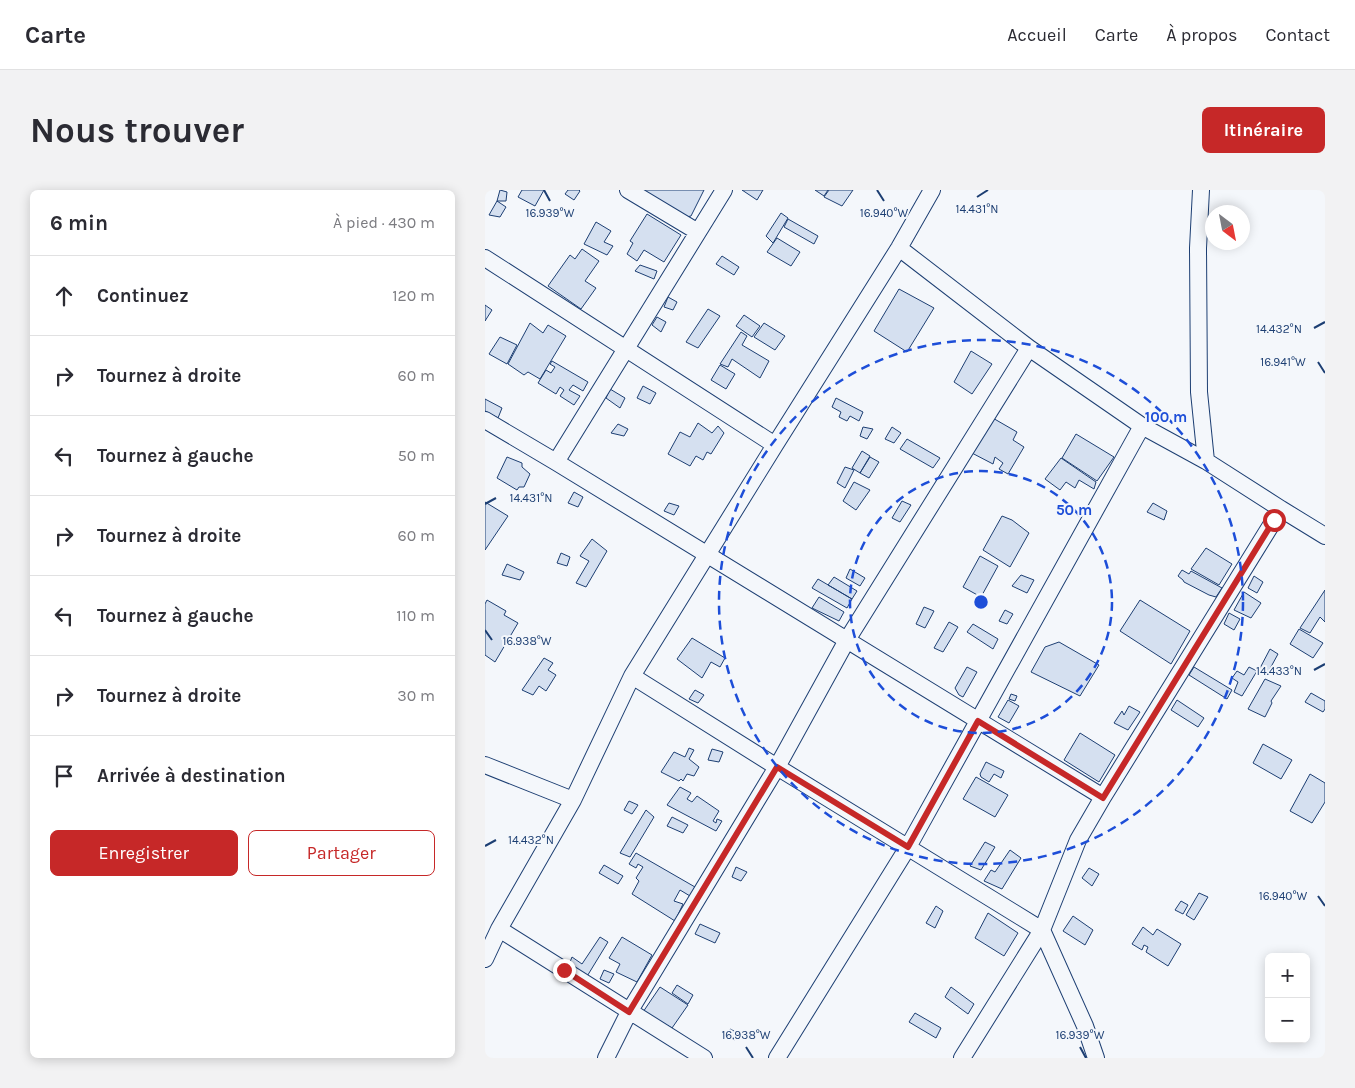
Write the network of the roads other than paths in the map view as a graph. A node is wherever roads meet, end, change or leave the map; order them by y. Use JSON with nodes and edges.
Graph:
{"nodes":[{"id":1,"x":628,"y":190,"type":"edge"},
{"id":2,"x":724,"y":190,"type":"edge"},
{"id":3,"x":932,"y":190,"type":"edge"},
{"id":4,"x":1201,"y":190,"type":"edge"},
{"id":5,"x":698,"y":232,"type":"junction"},
{"id":6,"x":899,"y":248,"type":"junction"},
{"id":7,"x":485,"y":258,"type":"edge"},
{"id":8,"x":1029,"y":348,"type":"junction"},
{"id":9,"x":626,"y":349,"type":"junction"},
{"id":10,"x":485,"y":420,"type":"edge"},
{"id":11,"x":1141,"y":426,"type":"junction"},
{"id":12,"x":775,"y":445,"type":"junction"},
{"id":13,"x":1206,"y":461,"type":"junction"},
{"id":14,"x":556,"y":462,"type":"junction"},
{"id":15,"x":1281,"y":509,"type":"junction"},
{"id":16,"x":1325,"y":536,"type":"edge"},
{"id":17,"x":707,"y":555,"type":"junction"},
{"id":18,"x":847,"y":640,"type":"junction"},
{"id":19,"x":632,"y":676,"type":"junction"},
{"id":20,"x":978,"y":721,"type":"junction"},
{"id":21,"x":485,"y":765,"type":"edge"},
{"id":22,"x":777,"y":767,"type":"junction"},
{"id":23,"x":1103,"y":798,"type":"junction"},
{"id":24,"x":573,"y":800,"type":"junction"},
{"id":25,"x":908,"y":847,"type":"junction"},
{"id":26,"x":499,"y":929,"type":"junction"},
{"id":27,"x":1042,"y":930,"type":"junction"},
{"id":28,"x":485,"y":959,"type":"edge"},
{"id":29,"x":629,"y":1012,"type":"junction"},
{"id":30,"x":606,"y":1058,"type":"edge"},
{"id":31,"x":704,"y":1058,"type":"edge"},
{"id":32,"x":777,"y":1058,"type":"edge"},
{"id":33,"x":962,"y":1058,"type":"edge"},
{"id":34,"x":1096,"y":1058,"type":"edge"}],
"edges":[{"from":1,"to":5,"type":"street"},
{"from":2,"to":5,"type":"street"},
{"from":3,"to":6,"type":"street"},
{"from":4,"to":13,"type":"street"},
{"from":5,"to":9,"type":"street"},
{"from":6,"to":8,"type":"street"},
{"from":6,"to":12,"type":"street"},
{"from":7,"to":9,"type":"street"},
{"from":8,"to":11,"type":"street"},
{"from":8,"to":18,"type":"street"},
{"from":9,"to":12,"type":"street"},
{"from":9,"to":14,"type":"street"},
{"from":10,"to":14,"type":"street"},
{"from":11,"to":13,"type":"street"},
{"from":11,"to":20,"type":"street"},
{"from":12,"to":17,"type":"street"},
{"from":13,"to":15,"type":"street"},
{"from":14,"to":17,"type":"street"},
{"from":15,"to":16,"type":"street"},
{"from":15,"to":23,"type":"street"},
{"from":17,"to":18,"type":"street"},
{"from":17,"to":19,"type":"street"},
{"from":18,"to":20,"type":"street"},
{"from":18,"to":22,"type":"street"},
{"from":19,"to":22,"type":"street"},
{"from":19,"to":24,"type":"street"},
{"from":20,"to":23,"type":"street"},
{"from":20,"to":25,"type":"street"},
{"from":21,"to":24,"type":"street"},
{"from":22,"to":25,"type":"street"},
{"from":22,"to":29,"type":"street"},
{"from":23,"to":27,"type":"street"},
{"from":24,"to":26,"type":"street"},
{"from":25,"to":27,"type":"street"},
{"from":25,"to":32,"type":"street"},
{"from":26,"to":28,"type":"street"},
{"from":26,"to":29,"type":"street"},
{"from":27,"to":33,"type":"street"},
{"from":27,"to":34,"type":"street"},
{"from":29,"to":30,"type":"street"},
{"from":29,"to":31,"type":"street"}]}
